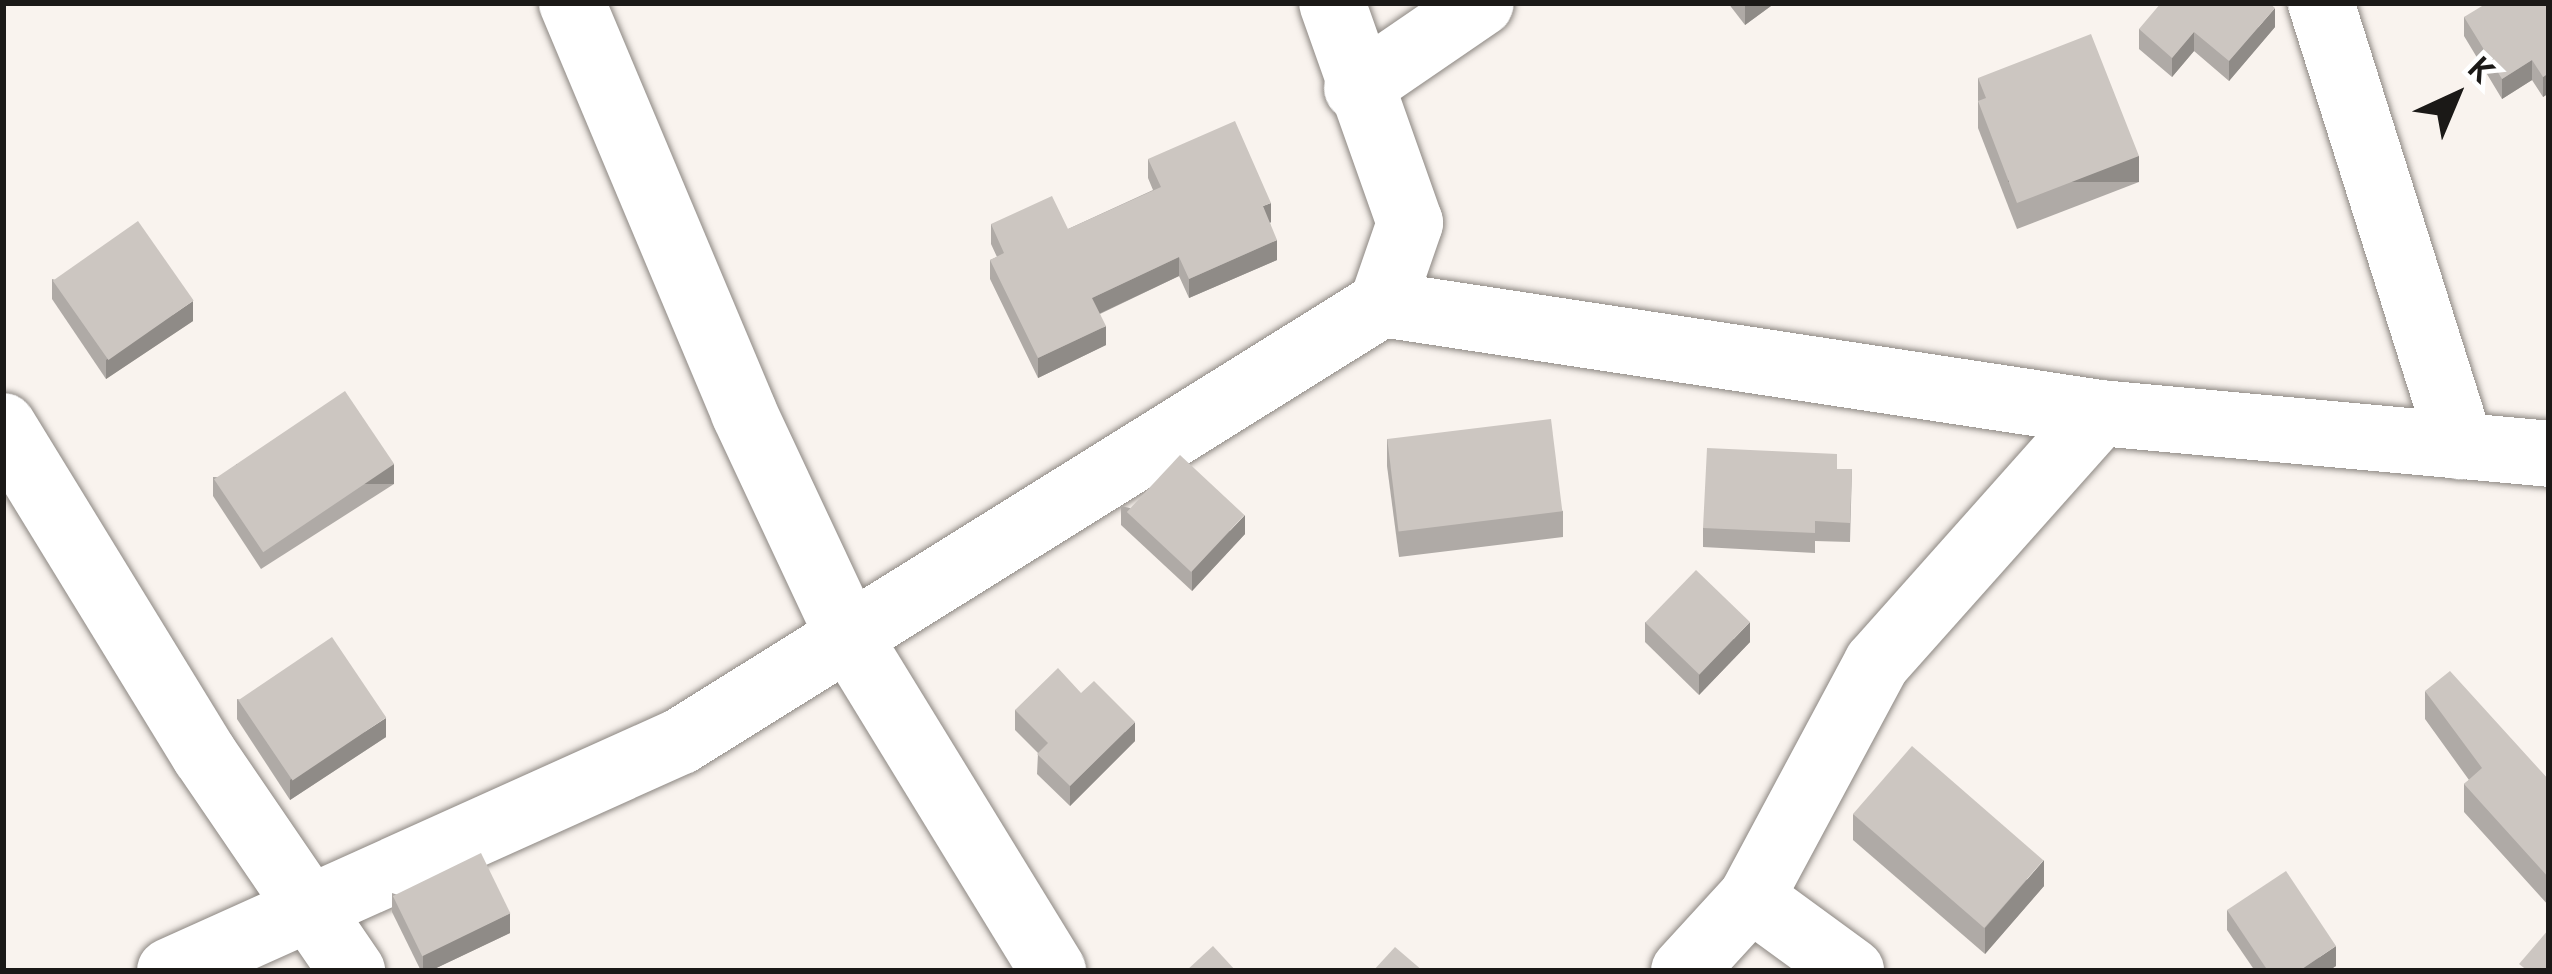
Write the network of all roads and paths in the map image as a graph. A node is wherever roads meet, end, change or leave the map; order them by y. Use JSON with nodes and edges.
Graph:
{"nodes":[{"id":1,"x":572,"y":3,"type":"edge"},
{"id":2,"x":1333,"y":3,"type":"edge"},
{"id":3,"x":1481,"y":3,"type":"edge"},
{"id":4,"x":2320,"y":3,"type":"edge"},
{"id":5,"x":1357,"y":88,"type":"junction"},
{"id":6,"x":1382,"y":304,"type":"junction"},
{"id":7,"x":2101,"y":412,"type":"junction"},
{"id":8,"x":3,"y":426,"type":"edge"},
{"id":9,"x":2461,"y":446,"type":"junction"},
{"id":10,"x":2549,"y":454,"type":"edge"},
{"id":11,"x":850,"y":640,"type":"junction"},
{"id":12,"x":1751,"y":898,"type":"junction"},
{"id":13,"x":308,"y":906,"type":"junction"},
{"id":14,"x":170,"y":971,"type":"edge"},
{"id":15,"x":352,"y":971,"type":"edge"},
{"id":16,"x":1053,"y":971,"type":"edge"},
{"id":17,"x":1684,"y":971,"type":"edge"},
{"id":18,"x":1850,"y":971,"type":"edge"}],
"edges":[{"from":1,"to":11,"type":"street"},
{"from":2,"to":5,"type":"street"},
{"from":3,"to":5,"type":"street"},
{"from":4,"to":9,"type":"street"},
{"from":5,"to":6,"type":"street"},
{"from":6,"to":7,"type":"street"},
{"from":6,"to":11,"type":"street"},
{"from":7,"to":9,"type":"street"},
{"from":7,"to":12,"type":"street"},
{"from":8,"to":13,"type":"street"},
{"from":9,"to":10,"type":"street"},
{"from":11,"to":13,"type":"street"},
{"from":11,"to":16,"type":"street"},
{"from":12,"to":17,"type":"street"},
{"from":12,"to":18,"type":"street"},
{"from":13,"to":14,"type":"street"},
{"from":13,"to":15,"type":"street"}]}
